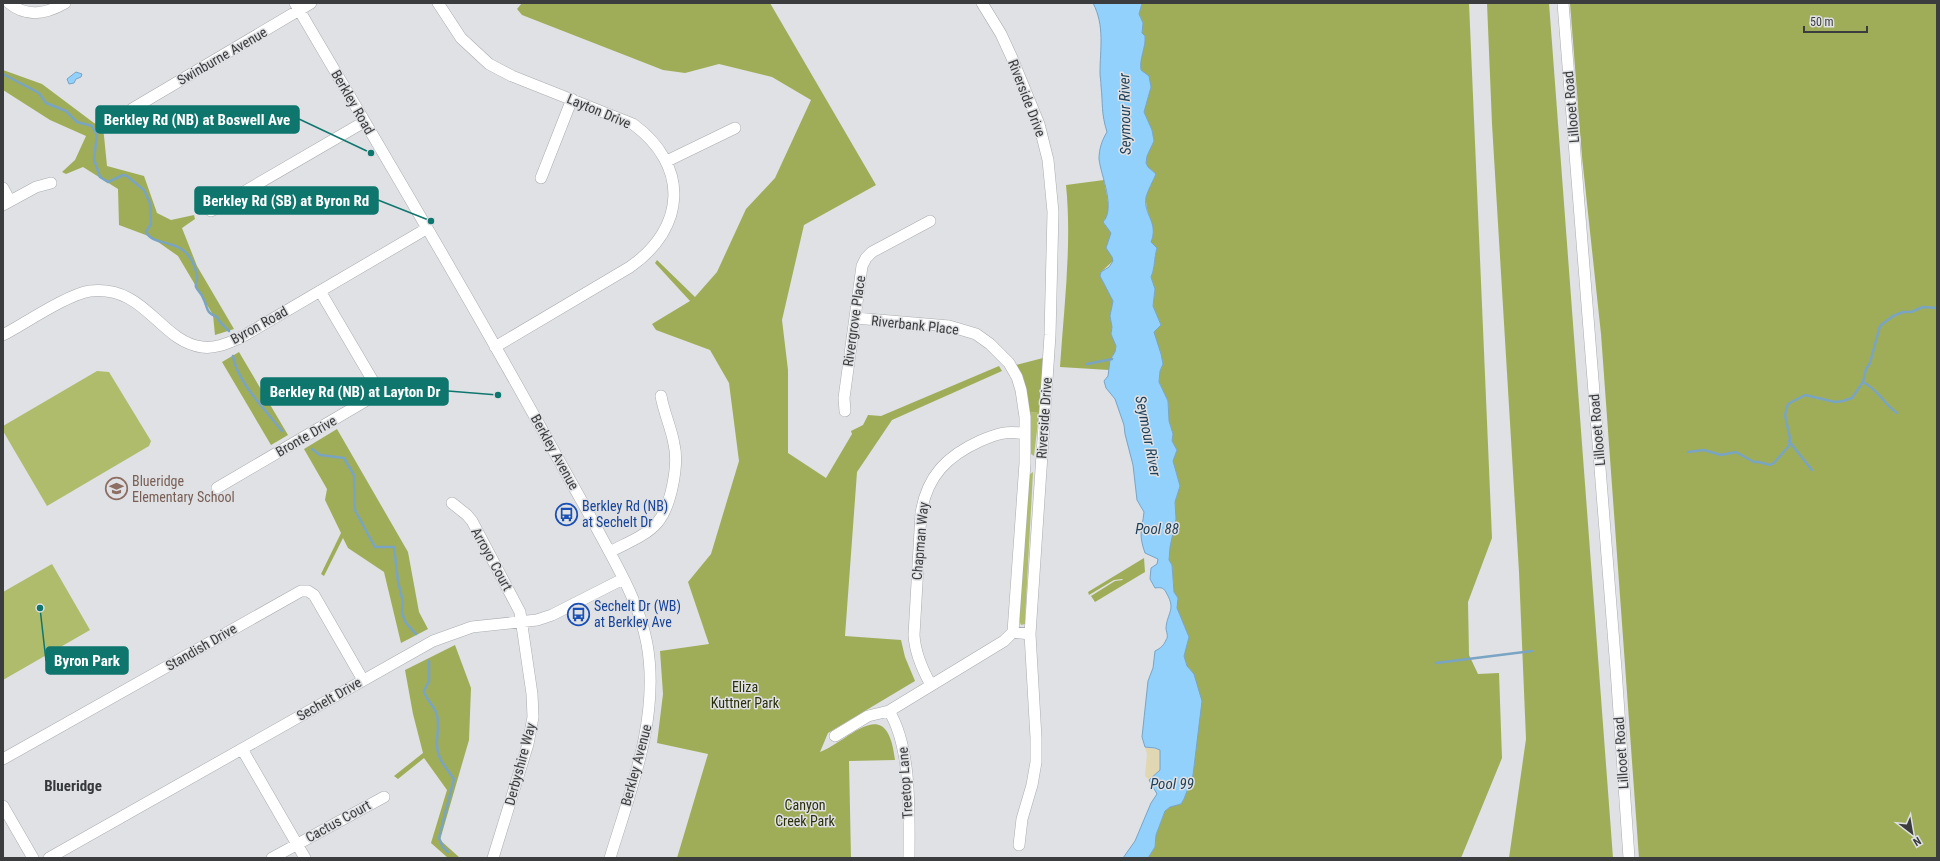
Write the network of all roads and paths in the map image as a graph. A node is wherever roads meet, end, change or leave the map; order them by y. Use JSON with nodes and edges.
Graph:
{"nodes":[{"id":1,"x":9,"y":3,"type":"edge"},
{"id":2,"x":65,"y":3,"type":"edge"},
{"id":3,"x":311,"y":3,"type":"edge"},
{"id":4,"x":438,"y":3,"type":"edge"},
{"id":5,"x":982,"y":3,"type":"edge"},
{"id":6,"x":1563,"y":3,"type":"edge"},
{"id":7,"x":297,"y":7,"type":"edge"},
{"id":8,"x":572,"y":99,"type":"junction"},
{"id":9,"x":132,"y":109,"type":"dead end"},
{"id":10,"x":364,"y":122,"type":"junction"},
{"id":11,"x":735,"y":128,"type":"dead end"},
{"id":12,"x":667,"y":161,"type":"junction"},
{"id":13,"x":541,"y":178,"type":"dead end"},
{"id":14,"x":51,"y":183,"type":"dead end"},
{"id":15,"x":3,"y":188,"type":"edge"},
{"id":16,"x":7,"y":203,"type":"edge"},
{"id":17,"x":211,"y":211,"type":"dead end"},
{"id":18,"x":930,"y":220,"type":"dead end"},
{"id":19,"x":426,"y":229,"type":"junction"},
{"id":20,"x":320,"y":291,"type":"junction"},
{"id":21,"x":855,"y":318,"type":"junction"},
{"id":22,"x":3,"y":336,"type":"edge"},
{"id":23,"x":495,"y":347,"type":"junction"},
{"id":24,"x":661,"y":396,"type":"dead end"},
{"id":25,"x":846,"y":411,"type":"dead end"},
{"id":26,"x":1024,"y":434,"type":"junction"},
{"id":27,"x":1025,"y":463,"type":"junction"},
{"id":28,"x":1040,"y":464,"type":"junction"},
{"id":29,"x":217,"y":488,"type":"dead end"},
{"id":30,"x":452,"y":503,"type":"dead end"},
{"id":31,"x":610,"y":552,"type":"junction"},
{"id":32,"x":624,"y":579,"type":"junction"},
{"id":33,"x":522,"y":621,"type":"junction"},
{"id":34,"x":1013,"y":632,"type":"junction"},
{"id":35,"x":1030,"y":634,"type":"junction"},
{"id":36,"x":363,"y":680,"type":"junction"},
{"id":37,"x":931,"y":685,"type":"junction"},
{"id":38,"x":889,"y":711,"type":"junction"},
{"id":39,"x":835,"y":736,"type":"dead end"},
{"id":40,"x":242,"y":749,"type":"junction"},
{"id":41,"x":3,"y":759,"type":"edge"},
{"id":42,"x":384,"y":796,"type":"dead end"},
{"id":43,"x":3,"y":806,"type":"edge"},
{"id":44,"x":296,"y":844,"type":"junction"},
{"id":45,"x":1019,"y":845,"type":"dead end"},
{"id":46,"x":33,"y":858,"type":"edge"},
{"id":47,"x":49,"y":858,"type":"edge"},
{"id":48,"x":272,"y":858,"type":"edge"},
{"id":49,"x":305,"y":858,"type":"edge"},
{"id":50,"x":493,"y":858,"type":"edge"},
{"id":51,"x":610,"y":858,"type":"edge"},
{"id":52,"x":909,"y":858,"type":"edge"},
{"id":53,"x":1629,"y":858,"type":"edge"}],
"edges":[{"from":1,"to":2,"type":"street"},
{"from":3,"to":7,"type":"street","name":"Swinburne Avenue"},
{"from":4,"to":8,"type":"street","name":"Layton Drive"},
{"from":5,"to":28,"type":"street","name":"Riverside Drive"},
{"from":6,"to":53,"type":"street","name":"Lillooet Road"},
{"from":7,"to":9,"type":"street","name":"Swinburne Avenue"},
{"from":7,"to":10,"type":"street","name":"Berkley Road"},
{"from":8,"to":12,"type":"street","name":"Layton Drive"},
{"from":8,"to":13,"type":"street"},
{"from":10,"to":17,"type":"street"},
{"from":10,"to":19,"type":"street","name":"Berkley Road"},
{"from":11,"to":12,"type":"street"},
{"from":12,"to":23,"type":"street","name":"Layton Drive"},
{"from":14,"to":16,"type":"street"},
{"from":15,"to":16,"type":"street"},
{"from":18,"to":21,"type":"street","name":"Rivergrove Place"},
{"from":19,"to":20,"type":"street","name":"Byron Road"},
{"from":19,"to":23,"type":"street","name":"Berkley Road"},
{"from":20,"to":22,"type":"street","name":"Byron Road"},
{"from":20,"to":29,"type":"street","name":"Bronte Drive"},
{"from":21,"to":25,"type":"street","name":"Rivergrove Place"},
{"from":21,"to":26,"type":"street","name":"Riverbank Place"},
{"from":23,"to":31,"type":"street","name":"Berkley Avenue"},
{"from":24,"to":31,"type":"street"},
{"from":26,"to":27,"type":"street","name":"Riverside Drive"},
{"from":26,"to":37,"type":"street","name":"Chapman Way"},
{"from":27,"to":28,"type":"street"},
{"from":27,"to":34,"type":"street","name":"Riverside Drive"},
{"from":28,"to":35,"type":"street","name":"Riverside Drive"},
{"from":30,"to":33,"type":"street","name":"Arroyo Court"},
{"from":31,"to":32,"type":"street","name":"Berkley Avenue"},
{"from":32,"to":33,"type":"street","name":"Sechelt Drive"},
{"from":32,"to":51,"type":"street","name":"Berkley Avenue"},
{"from":33,"to":36,"type":"street","name":"Sechelt Drive"},
{"from":33,"to":50,"type":"street","name":"Derbyshire Way"},
{"from":34,"to":35,"type":"street"},
{"from":34,"to":37,"type":"street"},
{"from":35,"to":45,"type":"street","name":"Riverside Drive"},
{"from":36,"to":40,"type":"street","name":"Sechelt Drive"},
{"from":36,"to":41,"type":"street","name":"Standish Drive"},
{"from":37,"to":38,"type":"street"},
{"from":38,"to":39,"type":"street"},
{"from":38,"to":52,"type":"street","name":"Treetop Lane"},
{"from":40,"to":44,"type":"street"},
{"from":40,"to":47,"type":"street","name":"Sechelt Drive"},
{"from":42,"to":44,"type":"street","name":"Cactus Court"},
{"from":43,"to":46,"type":"street"},
{"from":44,"to":48,"type":"street","name":"Cactus Court"},
{"from":44,"to":49,"type":"street"}]}
